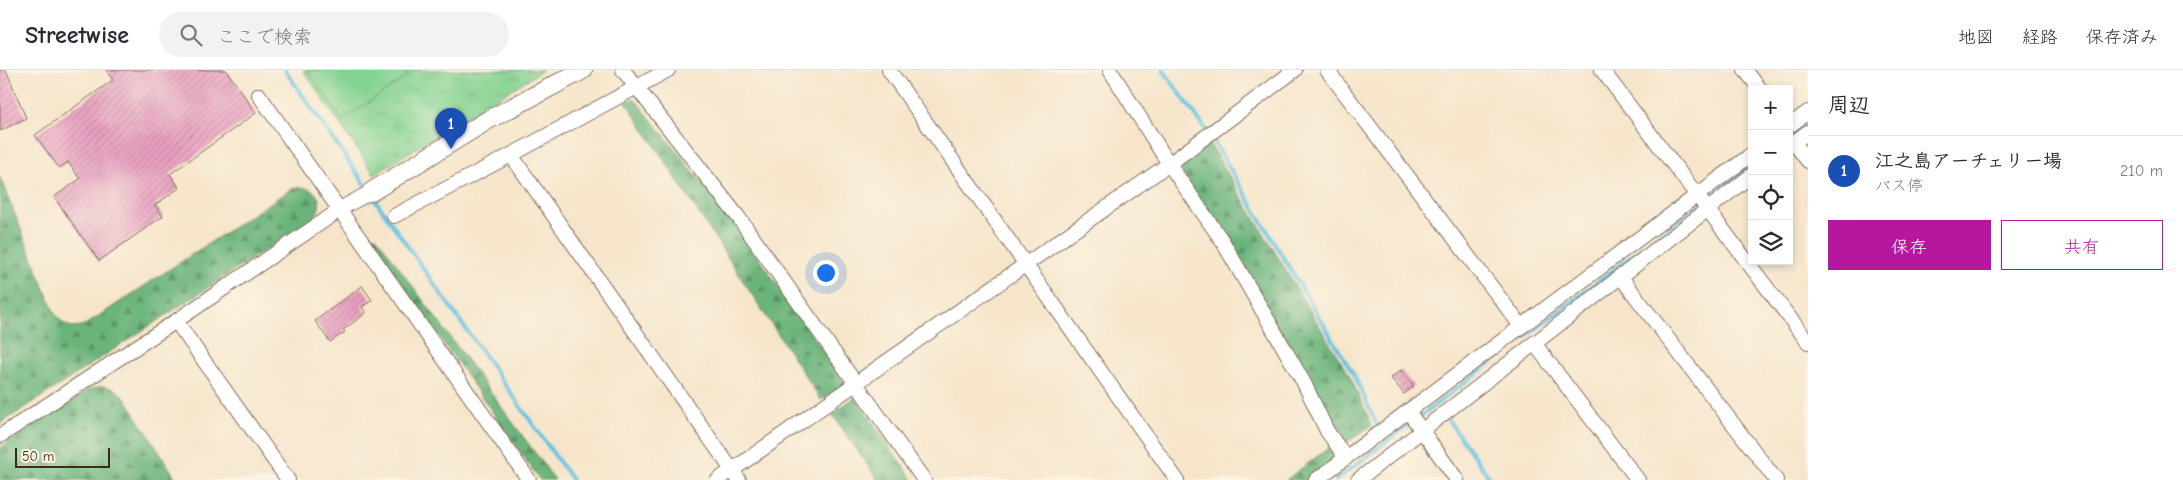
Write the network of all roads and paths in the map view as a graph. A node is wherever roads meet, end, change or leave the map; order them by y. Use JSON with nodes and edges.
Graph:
{"nodes":[{"id":1,"x":583,"y":70,"type":"edge"},
{"id":2,"x":623,"y":70,"type":"edge"},
{"id":3,"x":668,"y":70,"type":"edge"},
{"id":4,"x":889,"y":70,"type":"edge"},
{"id":5,"x":1110,"y":70,"type":"edge"},
{"id":6,"x":1295,"y":70,"type":"edge"},
{"id":7,"x":1327,"y":70,"type":"edge"},
{"id":8,"x":1602,"y":70,"type":"edge"},
{"id":9,"x":1745,"y":70,"type":"edge"},
{"id":10,"x":1757,"y":85,"type":"edge"},
{"id":11,"x":636,"y":88,"type":"junction"},
{"id":12,"x":259,"y":95,"type":"dead end"},
{"id":13,"x":1808,"y":112,"type":"edge"},
{"id":14,"x":1793,"y":123,"type":"edge"},
{"id":15,"x":1808,"y":132,"type":"edge"},
{"id":16,"x":1793,"y":144,"type":"edge"},
{"id":17,"x":1793,"y":146,"type":"edge"},
{"id":18,"x":512,"y":155,"type":"junction"},
{"id":19,"x":1748,"y":157,"type":"edge"},
{"id":20,"x":1808,"y":161,"type":"edge"},
{"id":21,"x":1169,"y":164,"type":"junction"},
{"id":22,"x":1748,"y":178,"type":"edge"},
{"id":23,"x":371,"y":192,"type":"joint"},
{"id":24,"x":1696,"y":195,"type":"junction"},
{"id":25,"x":343,"y":208,"type":"junction"},
{"id":26,"x":1707,"y":209,"type":"junction"},
{"id":27,"x":394,"y":216,"type":"dead end"},
{"id":28,"x":1025,"y":263,"type":"junction"},
{"id":29,"x":1620,"y":276,"type":"junction"},
{"id":30,"x":176,"y":321,"type":"junction"},
{"id":31,"x":1521,"y":326,"type":"junction"},
{"id":32,"x":1808,"y":342,"type":"edge"},
{"id":33,"x":1534,"y":343,"type":"junction"},
{"id":34,"x":857,"y":384,"type":"junction"},
{"id":35,"x":1415,"y":420,"type":"junction"},
{"id":36,"x":0,"y":436,"type":"edge"},
{"id":37,"x":1346,"y":458,"type":"junction"},
{"id":38,"x":736,"y":475,"type":"edge"},
{"id":39,"x":288,"y":480,"type":"edge"},
{"id":40,"x":529,"y":480,"type":"edge"},
{"id":41,"x":718,"y":480,"type":"edge"},
{"id":42,"x":924,"y":480,"type":"edge"},
{"id":43,"x":1177,"y":480,"type":"edge"},
{"id":44,"x":1316,"y":480,"type":"edge"},
{"id":45,"x":1358,"y":480,"type":"edge"},
{"id":46,"x":1457,"y":480,"type":"edge"},
{"id":47,"x":1638,"y":480,"type":"edge"},
{"id":48,"x":1776,"y":480,"type":"edge"}],
"edges":[{"from":1,"to":23,"type":"street"},
{"from":2,"to":11,"type":"street"},
{"from":3,"to":11,"type":"street"},
{"from":4,"to":28,"type":"street"},
{"from":5,"to":21,"type":"street"},
{"from":6,"to":21,"type":"street"},
{"from":7,"to":31,"type":"street"},
{"from":8,"to":24,"type":"street"},
{"from":9,"to":10,"type":"street"},
{"from":11,"to":18,"type":"street"},
{"from":11,"to":34,"type":"street"},
{"from":12,"to":25,"type":"street"},
{"from":13,"to":14,"type":"street"},
{"from":15,"to":16,"type":"street"},
{"from":17,"to":20,"type":"street"},
{"from":18,"to":27,"type":"street"},
{"from":18,"to":38,"type":"street"},
{"from":19,"to":24,"type":"street"},
{"from":21,"to":28,"type":"street"},
{"from":21,"to":37,"type":"street"},
{"from":22,"to":26,"type":"street"},
{"from":23,"to":25,"type":"street"},
{"from":24,"to":26,"type":"street"},
{"from":24,"to":31,"type":"street"},
{"from":25,"to":30,"type":"street"},
{"from":25,"to":40,"type":"street"},
{"from":26,"to":29,"type":"street"},
{"from":26,"to":32,"type":"street"},
{"from":28,"to":34,"type":"street"},
{"from":28,"to":43,"type":"street"},
{"from":29,"to":33,"type":"street"},
{"from":29,"to":48,"type":"street"},
{"from":30,"to":36,"type":"street"},
{"from":30,"to":39,"type":"street"},
{"from":31,"to":35,"type":"street"},
{"from":33,"to":35,"type":"street"},
{"from":33,"to":47,"type":"street"},
{"from":34,"to":38,"type":"street"},
{"from":34,"to":42,"type":"street"},
{"from":35,"to":37,"type":"street"},
{"from":35,"to":45,"type":"street"},
{"from":35,"to":46,"type":"street"},
{"from":37,"to":44,"type":"street"},
{"from":38,"to":41,"type":"street"}]}
